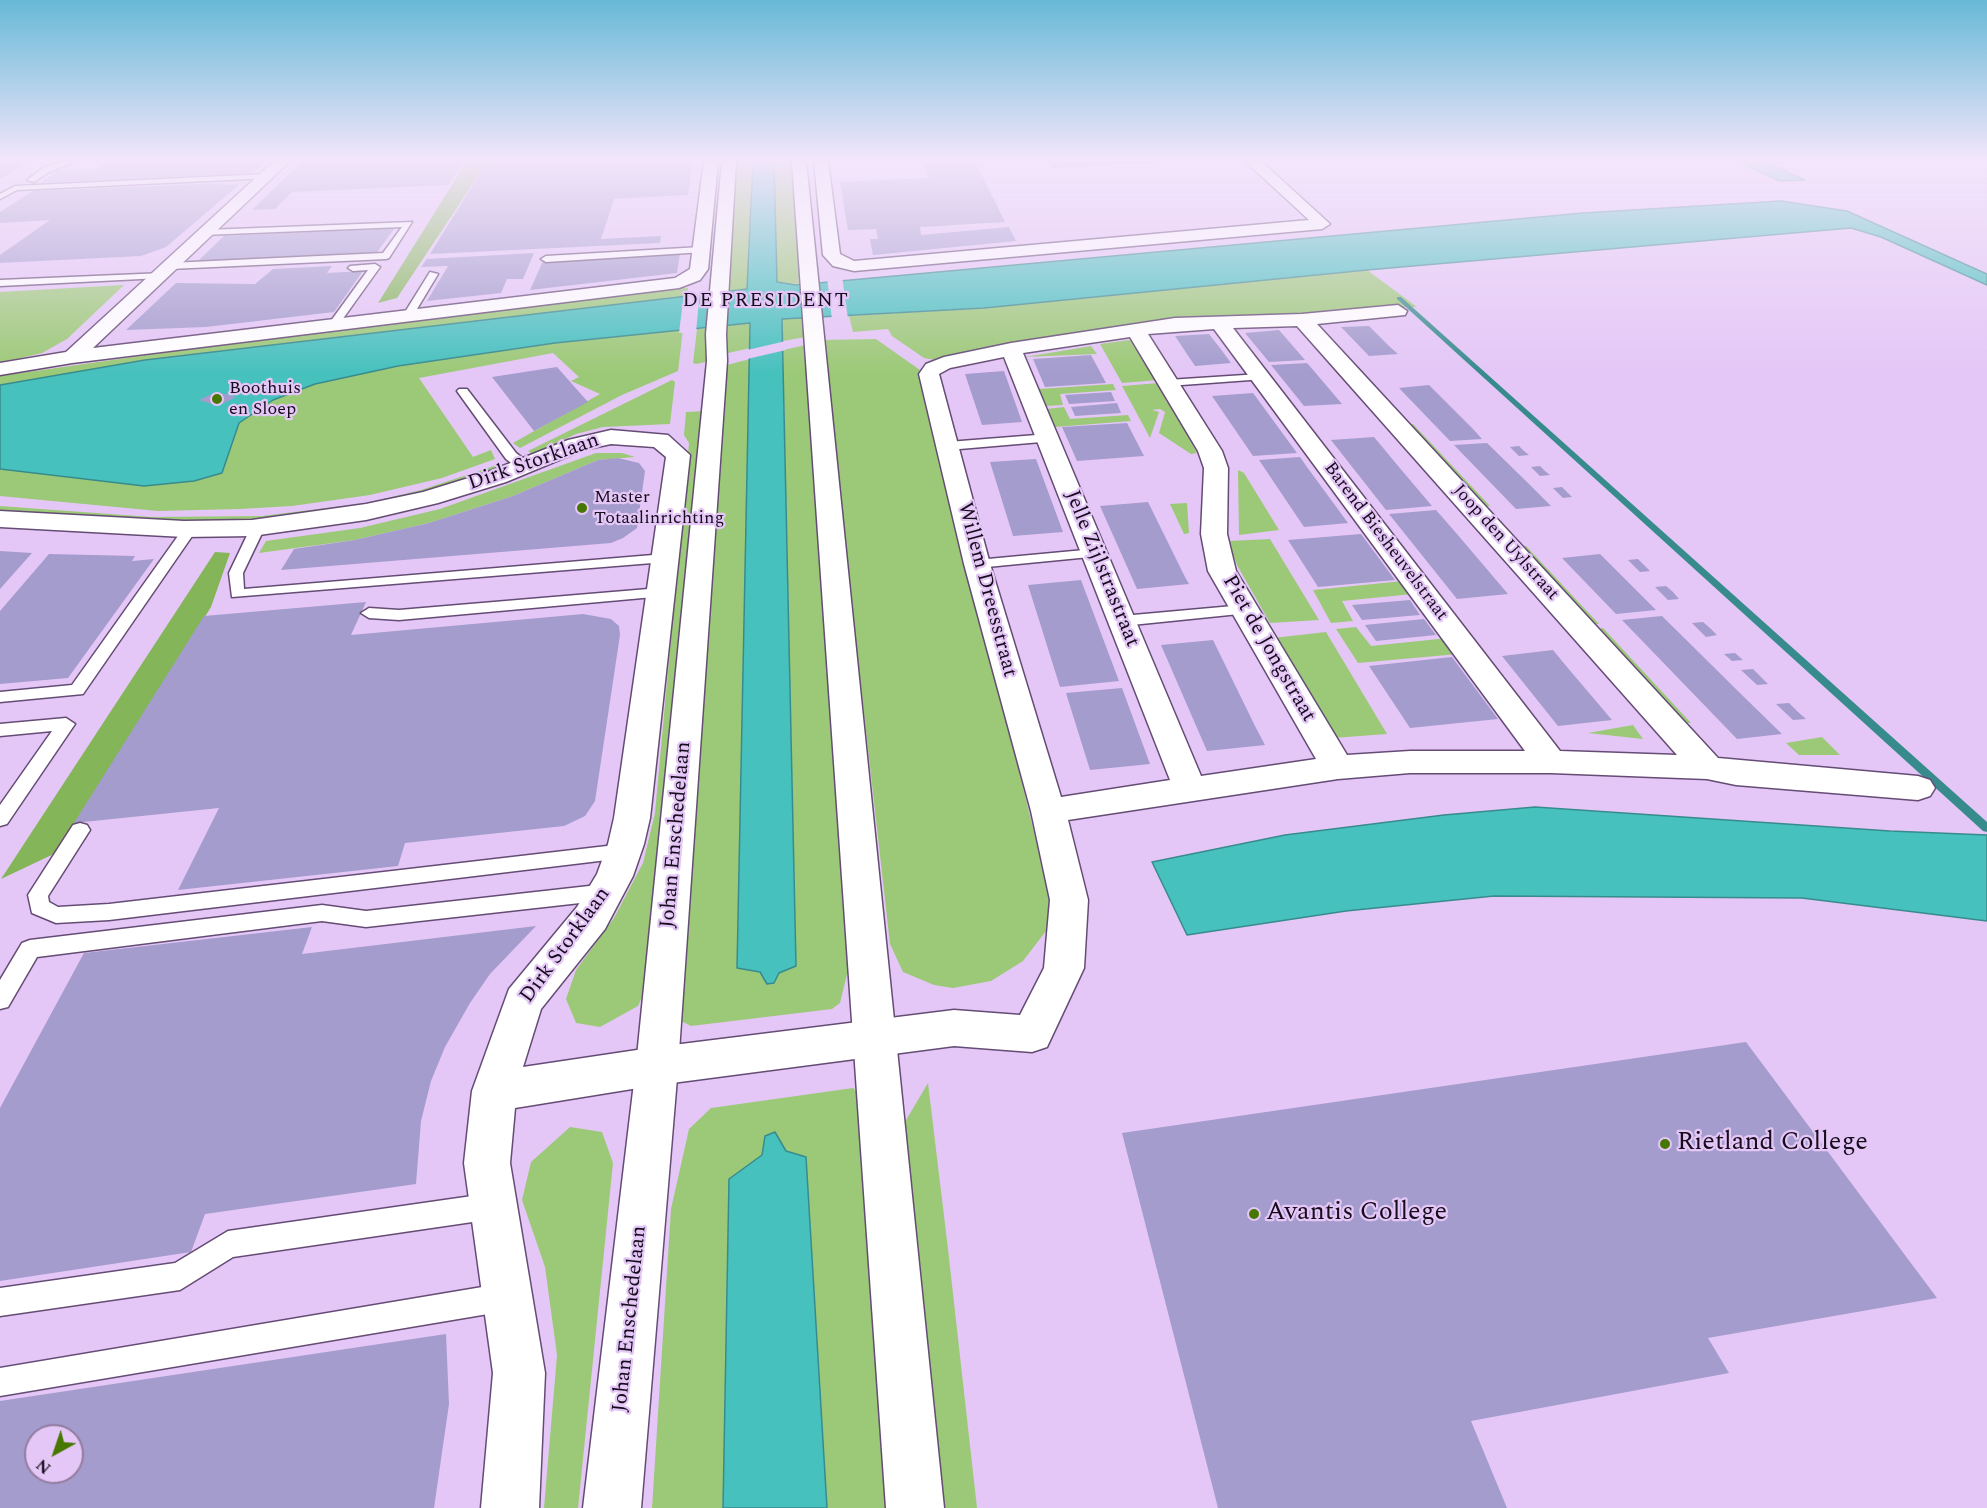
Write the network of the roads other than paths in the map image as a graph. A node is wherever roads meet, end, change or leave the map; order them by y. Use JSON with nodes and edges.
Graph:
{"nodes":[{"id":1,"x":243,"y":231,"type":"edge"},
{"id":2,"x":404,"y":231,"type":"edge"},
{"id":3,"x":703,"y":231,"type":"edge"},
{"id":4,"x":724,"y":231,"type":"edge"},
{"id":5,"x":804,"y":231,"type":"edge"},
{"id":6,"x":829,"y":231,"type":"edge"},
{"id":7,"x":1243,"y":231,"type":"edge"},
{"id":8,"x":206,"y":233,"type":"joint"},
{"id":9,"x":701,"y":250,"type":"junction"},
{"id":10,"x":546,"y":259,"type":"dead end"},
{"id":11,"x":335,"y":269,"type":"dead end"},
{"id":12,"x":433,"y":274,"type":"dead end"},
{"id":13,"x":166,"y":275,"type":"junction"},
{"id":14,"x":0,"y":283,"type":"edge"},
{"id":15,"x":1398,"y":311,"type":"dead end"},
{"id":16,"x":407,"y":316,"type":"junction"},
{"id":17,"x":1302,"y":320,"type":"junction"},
{"id":18,"x":1219,"y":322,"type":"junction"},
{"id":19,"x":333,"y":325,"type":"junction"},
{"id":20,"x":1136,"y":330,"type":"junction"},
{"id":21,"x":1011,"y":349,"type":"junction"},
{"id":22,"x":72,"y":357,"type":"junction"},
{"id":23,"x":0,"y":369,"type":"edge"},
{"id":24,"x":1260,"y":377,"type":"junction"},
{"id":25,"x":1168,"y":383,"type":"junction"},
{"id":26,"x":463,"y":391,"type":"dead end"},
{"id":27,"x":1049,"y":438,"type":"junction"},
{"id":28,"x":948,"y":446,"type":"junction"},
{"id":29,"x":524,"y":466,"type":"junction"},
{"id":30,"x":0,"y":519,"type":"edge"},
{"id":31,"x":258,"y":527,"type":"junction"},
{"id":32,"x":190,"y":529,"type":"junction"},
{"id":33,"x":1095,"y":553,"type":"junction"},
{"id":34,"x":977,"y":564,"type":"junction"},
{"id":35,"x":662,"y":575,"type":"junction"},
{"id":36,"x":1244,"y":610,"type":"junction"},
{"id":37,"x":369,"y":613,"type":"dead end"},
{"id":38,"x":1122,"y":621,"type":"junction"},
{"id":39,"x":0,"y":697,"type":"edge"},
{"id":40,"x":0,"y":730,"type":"edge"},
{"id":41,"x":1551,"y":762,"type":"junction"},
{"id":42,"x":1338,"y":767,"type":"junction"},
{"id":43,"x":1707,"y":767,"type":"junction"},
{"id":44,"x":1918,"y":788,"type":"dead end"},
{"id":45,"x":1190,"y":789,"type":"junction"},
{"id":46,"x":1048,"y":811,"type":"junction"},
{"id":47,"x":0,"y":819,"type":"edge"},
{"id":48,"x":80,"y":830,"type":"dead end"},
{"id":49,"x":624,"y":851,"type":"junction"},
{"id":50,"x":607,"y":892,"type":"junction"},
{"id":51,"x":0,"y":999,"type":"edge"},
{"id":52,"x":876,"y":1039,"type":"junction"},
{"id":53,"x":657,"y":1066,"type":"junction"},
{"id":54,"x":494,"y":1091,"type":"junction"},
{"id":55,"x":493,"y":1206,"type":"junction"},
{"id":56,"x":506,"y":1297,"type":"junction"},
{"id":57,"x":0,"y":1302,"type":"edge"},
{"id":58,"x":0,"y":1382,"type":"edge"},
{"id":59,"x":510,"y":1508,"type":"edge"},
{"id":60,"x":612,"y":1508,"type":"edge"},
{"id":61,"x":915,"y":1508,"type":"edge"}],
"edges":[{"from":1,"to":8,"type":"lane"},
{"from":2,"to":13,"type":"lane"},
{"from":3,"to":9,"type":"street"},
{"from":4,"to":53,"type":"street","name":"Johan Enschedelaan"},
{"from":5,"to":52,"type":"street"},
{"from":6,"to":7,"type":"street"},
{"from":8,"to":13,"type":"street"},
{"from":9,"to":10,"type":"lane"},
{"from":9,"to":16,"type":"street"},
{"from":11,"to":19,"type":"lane"},
{"from":12,"to":16,"type":"lane"},
{"from":13,"to":14,"type":"lane"},
{"from":13,"to":22,"type":"street"},
{"from":15,"to":17,"type":"street"},
{"from":16,"to":19,"type":"street"},
{"from":17,"to":18,"type":"street"},
{"from":17,"to":43,"type":"street","name":"Joop den Uylstraat"},
{"from":18,"to":20,"type":"street"},
{"from":18,"to":24,"type":"street","name":"Barend Biesheuvelstraat"},
{"from":19,"to":22,"type":"street"},
{"from":20,"to":21,"type":"street"},
{"from":20,"to":25,"type":"street","name":"Piet de Jongstraat"},
{"from":21,"to":27,"type":"street","name":"Jelle Zijlstrastraat"},
{"from":21,"to":28,"type":"street","name":"Willem Dreesstraat"},
{"from":22,"to":23,"type":"street"},
{"from":24,"to":25,"type":"lane"},
{"from":24,"to":41,"type":"street","name":"Barend Biesheuvelstraat"},
{"from":25,"to":36,"type":"street","name":"Piet de Jongstraat"},
{"from":26,"to":29,"type":"lane"},
{"from":27,"to":28,"type":"lane"},
{"from":27,"to":33,"type":"street","name":"Jelle Zijlstrastraat"},
{"from":28,"to":34,"type":"street","name":"Willem Dreesstraat"},
{"from":29,"to":31,"type":"street","name":"Dirk Storklaan"},
{"from":29,"to":35,"type":"street","name":"Dirk Storklaan"},
{"from":30,"to":32,"type":"street","name":"Dirk Storklaan"},
{"from":31,"to":32,"type":"street","name":"Dirk Storklaan"},
{"from":31,"to":35,"type":"lane"},
{"from":32,"to":39,"type":"lane"},
{"from":33,"to":34,"type":"lane"},
{"from":33,"to":38,"type":"street","name":"Jelle Zijlstrastraat"},
{"from":34,"to":46,"type":"street","name":"Willem Dreesstraat"},
{"from":35,"to":37,"type":"lane"},
{"from":35,"to":49,"type":"street","name":"Dirk Storklaan"},
{"from":36,"to":38,"type":"lane"},
{"from":36,"to":42,"type":"street","name":"Piet de Jongstraat"},
{"from":38,"to":45,"type":"street","name":"Jelle Zijlstrastraat"},
{"from":40,"to":47,"type":"lane"},
{"from":41,"to":42,"type":"street"},
{"from":41,"to":43,"type":"street"},
{"from":42,"to":45,"type":"street"},
{"from":43,"to":44,"type":"street"},
{"from":45,"to":46,"type":"street"},
{"from":46,"to":52,"type":"street","name":"Willem Dreesstraat"},
{"from":48,"to":49,"type":"lane"},
{"from":49,"to":50,"type":"street","name":"Dirk Storklaan"},
{"from":50,"to":51,"type":"lane"},
{"from":50,"to":54,"type":"street","name":"Dirk Storklaan"},
{"from":52,"to":53,"type":"street"},
{"from":52,"to":61,"type":"street"},
{"from":53,"to":54,"type":"street"},
{"from":53,"to":60,"type":"street","name":"Johan Enschedelaan"},
{"from":54,"to":55,"type":"street","name":"Dirk Storklaan"},
{"from":55,"to":56,"type":"street","name":"Dirk Storklaan"},
{"from":55,"to":57,"type":"lane"},
{"from":56,"to":58,"type":"lane"},
{"from":56,"to":59,"type":"street","name":"Dirk Storklaan"}]}
